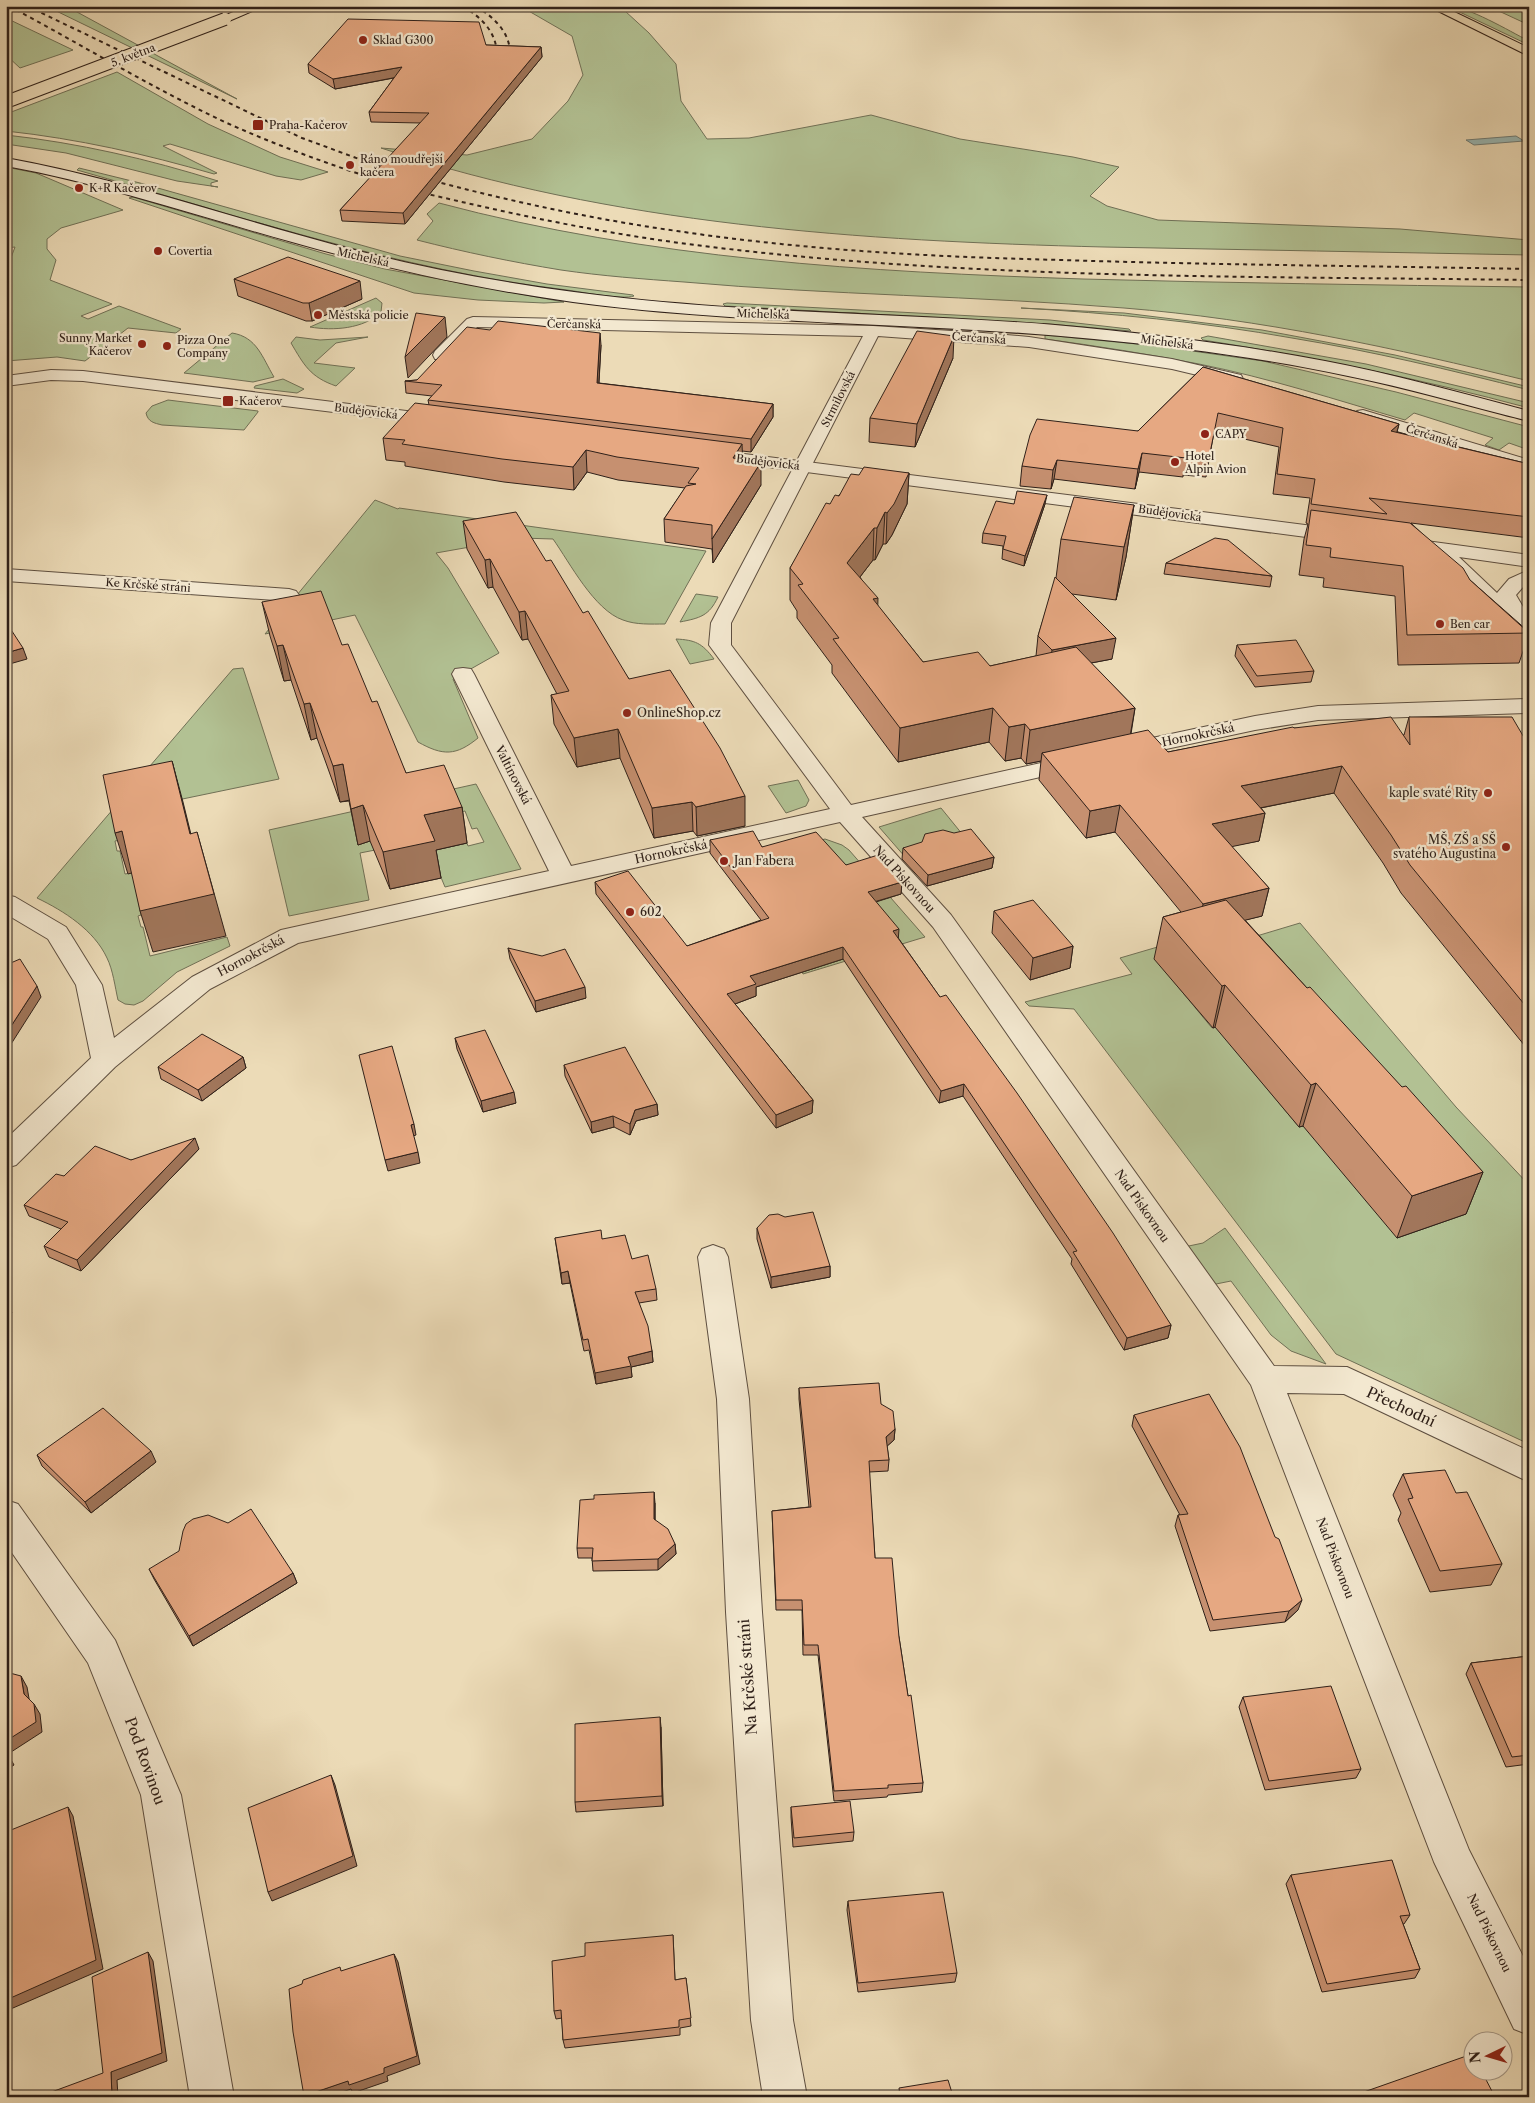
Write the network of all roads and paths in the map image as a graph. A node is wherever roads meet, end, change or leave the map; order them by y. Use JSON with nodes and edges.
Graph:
{"nodes":[{"id":1,"x":259,"y":6,"type":"edge"},
{"id":2,"x":1433,"y":6,"type":"edge"},
{"id":3,"x":1529,"y":53,"type":"edge"},
{"id":4,"x":6,"y":102,"type":"edge"},
{"id":5,"x":6,"y":149,"type":"edge"},
{"id":6,"x":6,"y":162,"type":"edge"},
{"id":7,"x":95,"y":165,"type":"dead end"},
{"id":8,"x":400,"y":250,"type":"dead end"},
{"id":9,"x":603,"y":286,"type":"dead end"},
{"id":10,"x":686,"y":294,"type":"dead end"},
{"id":11,"x":715,"y":296,"type":"dead end"},
{"id":12,"x":804,"y":301,"type":"dead end"},
{"id":13,"x":1061,"y":316,"type":"dead end"},
{"id":14,"x":873,"y":331,"type":"junction"},
{"id":15,"x":1315,"y":349,"type":"dead end"},
{"id":16,"x":1362,"y":358,"type":"dead end"},
{"id":17,"x":430,"y":368,"type":"edge"},
{"id":18,"x":6,"y":381,"type":"edge"},
{"id":19,"x":1247,"y":382,"type":"edge"},
{"id":20,"x":1351,"y":411,"type":"edge"},
{"id":21,"x":1529,"y":416,"type":"edge"},
{"id":22,"x":452,"y":422,"type":"edge"},
{"id":23,"x":686,"y":452,"type":"edge"},
{"id":24,"x":1529,"y":466,"type":"edge"},
{"id":25,"x":803,"y":467,"type":"junction"},
{"id":26,"x":1364,"y":538,"type":"edge"},
{"id":27,"x":1383,"y":541,"type":"edge"},
{"id":28,"x":1439,"y":549,"type":"junction"},
{"id":29,"x":1529,"y":561,"type":"edge"},
{"id":30,"x":6,"y":575,"type":"edge"},
{"id":31,"x":1529,"y":576,"type":"edge"},
{"id":32,"x":289,"y":595,"type":"edge"},
{"id":33,"x":1528,"y":630,"type":"edge"},
{"id":34,"x":463,"y":674,"type":"dead end"},
{"id":35,"x":1529,"y":706,"type":"edge"},
{"id":36,"x":845,"y":813,"type":"junction"},
{"id":37,"x":564,"y":876,"type":"junction"},
{"id":38,"x":6,"y":903,"type":"edge"},
{"id":39,"x":106,"y":1060,"type":"junction"},
{"id":40,"x":6,"y":1156,"type":"edge"},
{"id":41,"x":713,"y":1257,"type":"dead end"},
{"id":42,"x":1265,"y":1379,"type":"junction"},
{"id":43,"x":1529,"y":1467,"type":"edge"},
{"id":44,"x":6,"y":1515,"type":"edge"},
{"id":45,"x":1529,"y":2014,"type":"edge"},
{"id":46,"x":212,"y":2097,"type":"edge"},
{"id":47,"x":785,"y":2097,"type":"edge"}],
"edges":[{"from":1,"to":4,"type":"highway","name":"5. května","bridge":true},
{"from":2,"to":3,"type":"highway"},
{"from":5,"to":7,"type":"street"},
{"from":6,"to":21,"type":"street","name":"Michelská"},
{"from":8,"to":9,"type":"street","name":"Michelská"},
{"from":10,"to":11,"type":"street"},
{"from":12,"to":13,"type":"street","name":"Michelská"},
{"from":14,"to":17,"type":"street","name":"Čerčanská"},
{"from":14,"to":19,"type":"street","name":"Čerčanská"},
{"from":14,"to":25,"type":"street","name":"Strmilovská"},
{"from":15,"to":16,"type":"street"},
{"from":18,"to":22,"type":"street","name":"Budějovická"},
{"from":20,"to":24,"type":"street","name":"Čerčanská"},
{"from":23,"to":25,"type":"street","name":"Budějovická"},
{"from":25,"to":26,"type":"street","name":"Budějovická"},
{"from":25,"to":36,"type":"street","name":"Nad Pískovnou"},
{"from":27,"to":28,"type":"street"},
{"from":28,"to":29,"type":"street"},
{"from":28,"to":33,"type":"street"},
{"from":30,"to":32,"type":"street","name":"Ke Krčské stráni"},
{"from":31,"to":33,"type":"street"},
{"from":34,"to":37,"type":"street","name":"Valtínovská"},
{"from":35,"to":36,"type":"street","name":"Hornokrčská"},
{"from":36,"to":37,"type":"street","name":"Hornokrčská"},
{"from":36,"to":42,"type":"street","name":"Nad Pískovnou"},
{"from":37,"to":39,"type":"street","name":"Hornokrčská"},
{"from":38,"to":39,"type":"street"},
{"from":39,"to":40,"type":"street","name":"Hornokrčská"},
{"from":41,"to":47,"type":"street","name":"Na Krčské stráni"},
{"from":42,"to":43,"type":"street","name":"Přechodní"},
{"from":42,"to":45,"type":"street","name":"Nad Pískovnou"},
{"from":44,"to":46,"type":"street","name":"Pod Rovinou"}]}
